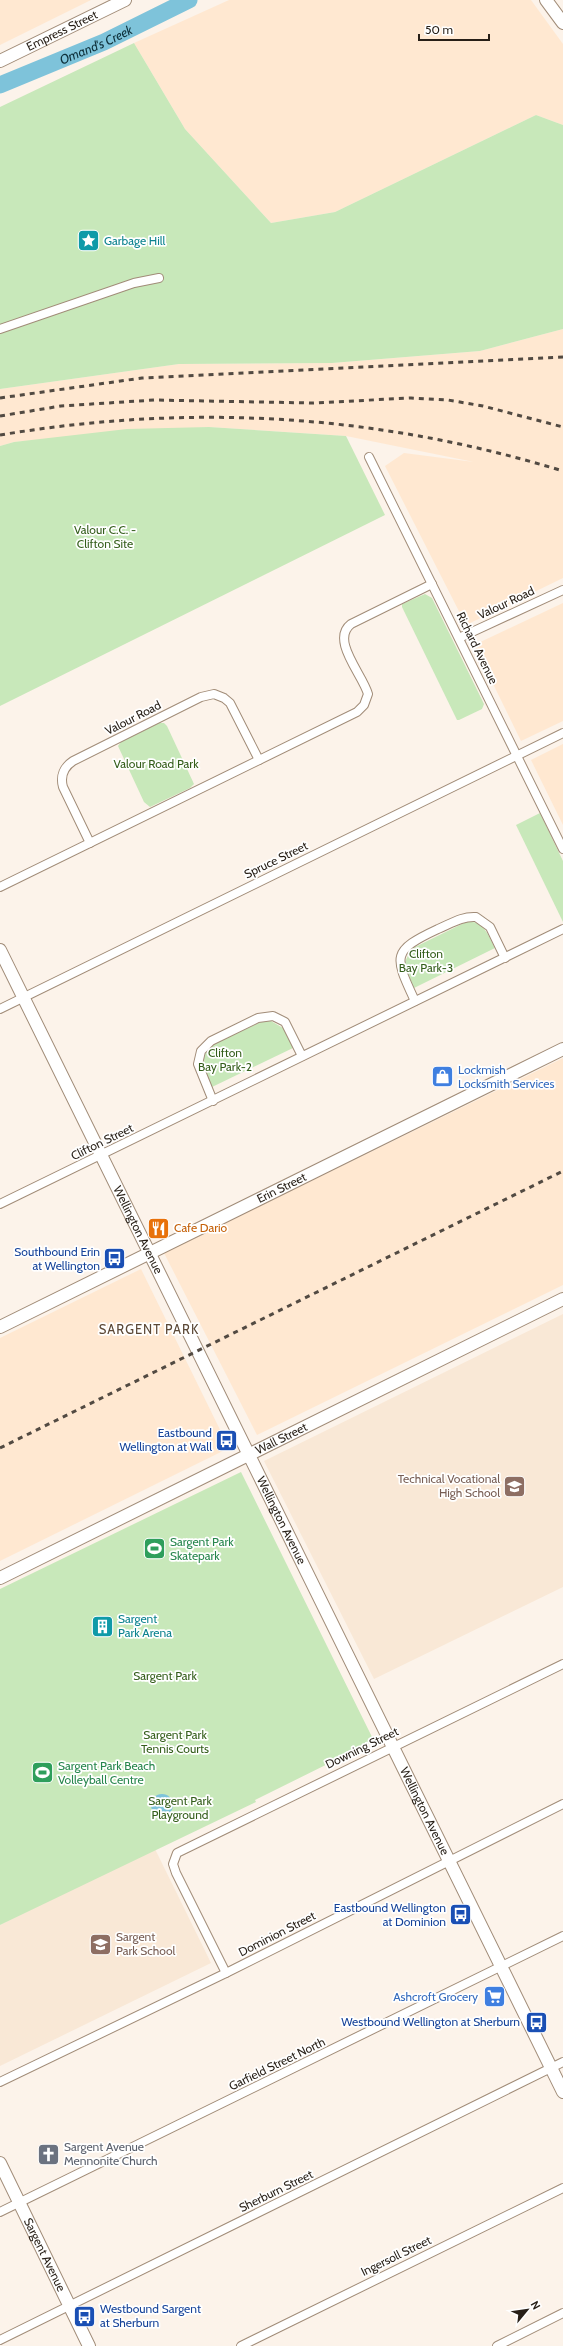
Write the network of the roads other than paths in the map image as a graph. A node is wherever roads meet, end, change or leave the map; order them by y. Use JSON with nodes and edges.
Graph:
{"nodes":[{"id":1,"x":125,"y":0,"type":"edge"},
{"id":2,"x":546,"y":0,"type":"edge"},
{"id":3,"x":563,"y":23,"type":"edge"},
{"id":4,"x":0,"y":61,"type":"edge"},
{"id":5,"x":159,"y":278,"type":"dead end"},
{"id":6,"x":0,"y":329,"type":"edge"},
{"id":7,"x":369,"y":457,"type":"dead end"},
{"id":8,"x":432,"y":584,"type":"junction"},
{"id":9,"x":563,"y":590,"type":"edge"},
{"id":10,"x":459,"y":638,"type":"junction"},
{"id":11,"x":563,"y":733,"type":"edge"},
{"id":12,"x":517,"y":756,"type":"junction"},
{"id":13,"x":259,"y":760,"type":"junction"},
{"id":14,"x":90,"y":843,"type":"junction"},
{"id":15,"x":563,"y":849,"type":"edge"},
{"id":16,"x":0,"y":887,"type":"edge"},
{"id":17,"x":563,"y":929,"type":"edge"},
{"id":18,"x":0,"y":950,"type":"edge"},
{"id":19,"x":505,"y":958,"type":"junction"},
{"id":20,"x":24,"y":997,"type":"junction"},
{"id":21,"x":415,"y":1001,"type":"junction"},
{"id":22,"x":0,"y":1009,"type":"edge"},
{"id":23,"x":563,"y":1049,"type":"edge"},
{"id":24,"x":302,"y":1056,"type":"junction"},
{"id":25,"x":214,"y":1101,"type":"junction"},
{"id":26,"x":102,"y":1156,"type":"junction"},
{"id":27,"x":0,"y":1204,"type":"edge"},
{"id":28,"x":149,"y":1253,"type":"junction"},
{"id":29,"x":563,"y":1299,"type":"edge"},
{"id":30,"x":0,"y":1327,"type":"edge"},
{"id":31,"x":248,"y":1455,"type":"junction"},
{"id":32,"x":0,"y":1578,"type":"edge"},
{"id":33,"x":563,"y":1664,"type":"edge"},
{"id":34,"x":393,"y":1746,"type":"junction"},
{"id":35,"x":563,"y":1804,"type":"edge"},
{"id":36,"x":449,"y":1860,"type":"junction"},
{"id":37,"x":563,"y":1936,"type":"edge"},
{"id":38,"x":502,"y":1967,"type":"junction"},
{"id":39,"x":226,"y":1973,"type":"junction"},
{"id":40,"x":563,"y":2062,"type":"edge"},
{"id":41,"x":552,"y":2068,"type":"junction"},
{"id":42,"x":0,"y":2082,"type":"edge"},
{"id":43,"x":563,"y":2092,"type":"edge"},
{"id":44,"x":0,"y":2163,"type":"edge"},
{"id":45,"x":563,"y":2188,"type":"edge"},
{"id":46,"x":19,"y":2203,"type":"junction"},
{"id":47,"x":0,"y":2212,"type":"edge"},
{"id":48,"x":70,"y":2306,"type":"junction"},
{"id":49,"x":563,"y":2314,"type":"edge"},
{"id":50,"x":0,"y":2340,"type":"edge"},
{"id":51,"x":90,"y":2346,"type":"edge"},
{"id":52,"x":240,"y":2346,"type":"edge"},
{"id":53,"x":497,"y":2346,"type":"edge"}],
"edges":[{"from":1,"to":4,"type":"main road","name":"Empress Street"},
{"from":2,"to":3,"type":"main road"},
{"from":5,"to":6,"type":"street"},
{"from":7,"to":8,"type":"street","name":"Richard Avenue"},
{"from":8,"to":10,"type":"street","name":"Richard Avenue"},
{"from":8,"to":13,"type":"street"},
{"from":9,"to":10,"type":"street","name":"Valour Road"},
{"from":10,"to":12,"type":"street","name":"Richard Avenue"},
{"from":11,"to":12,"type":"street","name":"Spruce Street"},
{"from":12,"to":15,"type":"street","name":"Richard Avenue"},
{"from":12,"to":20,"type":"street","name":"Spruce Street"},
{"from":13,"to":14,"type":"street"},
{"from":13,"to":14,"type":"street","name":"Valour Road"},
{"from":14,"to":16,"type":"street"},
{"from":17,"to":19,"type":"street","name":"Clifton Street"},
{"from":18,"to":20,"type":"main road","name":"Wellington Avenue"},
{"from":19,"to":21,"type":"street","name":"Clifton Street"},
{"from":19,"to":21,"type":"street"},
{"from":20,"to":22,"type":"street","name":"Spruce Street"},
{"from":20,"to":26,"type":"main road","name":"Wellington Avenue"},
{"from":21,"to":24,"type":"street","name":"Clifton Street"},
{"from":23,"to":28,"type":"main road","name":"Erin Street"},
{"from":24,"to":25,"type":"street","name":"Clifton Street"},
{"from":24,"to":25,"type":"street"},
{"from":25,"to":26,"type":"street","name":"Clifton Street"},
{"from":26,"to":27,"type":"street","name":"Clifton Street"},
{"from":26,"to":28,"type":"main road","name":"Wellington Avenue"},
{"from":28,"to":30,"type":"main road","name":"Erin Street"},
{"from":28,"to":31,"type":"main road","name":"Wellington Avenue"},
{"from":29,"to":31,"type":"main road","name":"Wall Street"},
{"from":31,"to":32,"type":"main road","name":"Wall Street"},
{"from":31,"to":34,"type":"main road","name":"Wellington Avenue"},
{"from":33,"to":34,"type":"street","name":"Downing Street"},
{"from":34,"to":36,"type":"main road","name":"Wellington Avenue"},
{"from":34,"to":39,"type":"street","name":"Downing Street"},
{"from":35,"to":36,"type":"street","name":"Dominion Street"},
{"from":36,"to":38,"type":"main road","name":"Wellington Avenue"},
{"from":36,"to":39,"type":"street","name":"Dominion Street"},
{"from":37,"to":38,"type":"street","name":"Garfield Street North"},
{"from":38,"to":41,"type":"main road","name":"Wellington Avenue"},
{"from":38,"to":46,"type":"street","name":"Garfield Street North"},
{"from":39,"to":42,"type":"street","name":"Dominion Street"},
{"from":40,"to":41,"type":"street","name":"Sherburn Street"},
{"from":41,"to":43,"type":"main road","name":"Wellington Avenue"},
{"from":41,"to":48,"type":"street","name":"Sherburn Street"},
{"from":44,"to":46,"type":"main road","name":"Sargent Avenue"},
{"from":45,"to":52,"type":"street","name":"Ingersoll Street"},
{"from":46,"to":47,"type":"street","name":"Garfield Street North"},
{"from":46,"to":48,"type":"main road","name":"Sargent Avenue"},
{"from":48,"to":50,"type":"street","name":"Sherburn Street"},
{"from":48,"to":51,"type":"main road","name":"Sargent Avenue"},
{"from":49,"to":53,"type":"street"}]}
